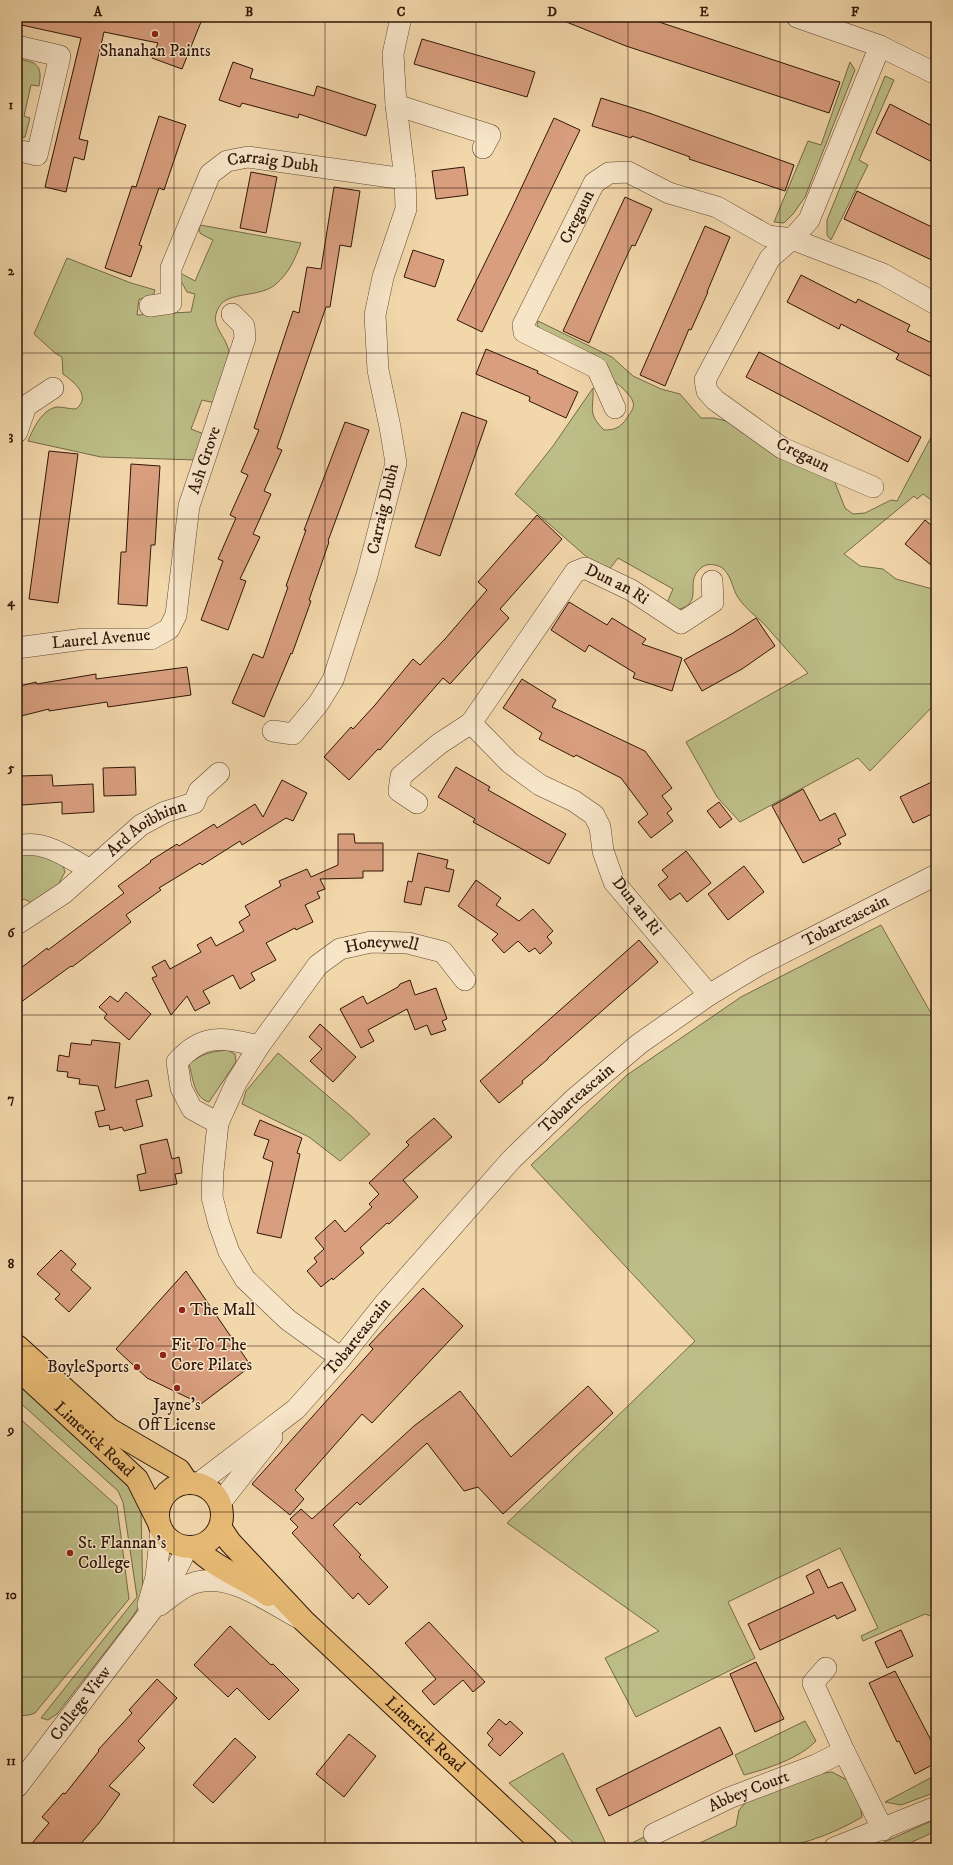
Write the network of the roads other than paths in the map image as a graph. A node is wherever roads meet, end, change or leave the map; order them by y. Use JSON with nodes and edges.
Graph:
{"nodes":[{"id":1,"x":401,"y":17,"type":"edge"},
{"id":2,"x":797,"y":17,"type":"edge"},
{"id":3,"x":17,"y":46,"type":"edge"},
{"id":4,"x":880,"y":46,"type":"junction"},
{"id":5,"x":936,"y":74,"type":"edge"},
{"id":6,"x":396,"y":104,"type":"junction"},
{"id":7,"x":483,"y":148,"type":"dead end"},
{"id":8,"x":17,"y":150,"type":"edge"},
{"id":9,"x":405,"y":179,"type":"junction"},
{"id":10,"x":792,"y":239,"type":"junction"},
{"id":11,"x":936,"y":304,"type":"edge"},
{"id":12,"x":150,"y":306,"type":"dead end"},
{"id":13,"x":232,"y":314,"type":"dead end"},
{"id":14,"x":53,"y":388,"type":"dead end"},
{"id":15,"x":615,"y":408,"type":"dead end"},
{"id":16,"x":17,"y":432,"type":"edge"},
{"id":17,"x":873,"y":487,"type":"dead end"},
{"id":18,"x":712,"y":581,"type":"dead end"},
{"id":19,"x":176,"y":615,"type":"joint"},
{"id":20,"x":17,"y":648,"type":"edge"},
{"id":21,"x":471,"y":723,"type":"junction"},
{"id":22,"x":273,"y":731,"type":"dead end"},
{"id":23,"x":219,"y":773,"type":"dead end"},
{"id":24,"x":417,"y":802,"type":"dead end"},
{"id":25,"x":17,"y":846,"type":"edge"},
{"id":26,"x":89,"y":869,"type":"junction"},
{"id":27,"x":936,"y":875,"type":"edge"},
{"id":28,"x":17,"y":924,"type":"edge"},
{"id":29,"x":466,"y":980,"type":"dead end"},
{"id":30,"x":709,"y":995,"type":"junction"},
{"id":31,"x":259,"y":1046,"type":"junction"},
{"id":32,"x":218,"y":1123,"type":"junction"},
{"id":33,"x":17,"y":1346,"type":"edge"},
{"id":34,"x":341,"y":1358,"type":"junction"},
{"id":35,"x":17,"y":1368,"type":"edge"},
{"id":36,"x":291,"y":1413,"type":"junction"},
{"id":37,"x":193,"y":1483,"type":"junction"},
{"id":38,"x":220,"y":1503,"type":"junction"},
{"id":39,"x":159,"y":1526,"type":"junction"},
{"id":40,"x":220,"y":1527,"type":"junction"},
{"id":41,"x":191,"y":1547,"type":"junction"},
{"id":42,"x":144,"y":1619,"type":"junction"},
{"id":43,"x":304,"y":1621,"type":"junction"},
{"id":44,"x":826,"y":1668,"type":"dead end"},
{"id":45,"x":844,"y":1751,"type":"junction"},
{"id":46,"x":17,"y":1787,"type":"edge"},
{"id":47,"x":936,"y":1807,"type":"edge"},
{"id":48,"x":883,"y":1830,"type":"junction"},
{"id":49,"x":654,"y":1834,"type":"dead end"},
{"id":50,"x":546,"y":1848,"type":"edge"},
{"id":51,"x":834,"y":1848,"type":"edge"}],
"edges":[{"from":1,"to":6,"type":"street","name":"Carraig Dubh"},
{"from":2,"to":4,"type":"street"},
{"from":3,"to":8,"type":"street"},
{"from":4,"to":5,"type":"street"},
{"from":4,"to":10,"type":"street","name":"Cregaun"},
{"from":6,"to":7,"type":"street"},
{"from":6,"to":9,"type":"street","name":"Carraig Dubh"},
{"from":9,"to":12,"type":"street","name":"Carraig Dubh"},
{"from":9,"to":22,"type":"street","name":"Carraig Dubh"},
{"from":10,"to":11,"type":"street","name":"Cregaun"},
{"from":10,"to":15,"type":"street","name":"Cregaun"},
{"from":10,"to":17,"type":"street","name":"Cregaun"},
{"from":13,"to":19,"type":"street","name":"Ash Grove"},
{"from":14,"to":16,"type":"street"},
{"from":18,"to":21,"type":"street","name":"Dun an Ri"},
{"from":19,"to":20,"type":"street","name":"Laurel Avenue"},
{"from":21,"to":24,"type":"street","name":"Dun an Ri"},
{"from":21,"to":30,"type":"street","name":"Dun an Ri"},
{"from":23,"to":26,"type":"street","name":"Ard Aoibhinn"},
{"from":25,"to":26,"type":"street","name":"Ard Aoibhinn"},
{"from":26,"to":28,"type":"street","name":"Ard Aoibhinn"},
{"from":27,"to":30,"type":"street","name":"Tobarteascain"},
{"from":29,"to":31,"type":"street","name":"Honeywell"},
{"from":30,"to":34,"type":"street","name":"Tobarteascain"},
{"from":31,"to":32,"type":"street","name":"Honeywell"},
{"from":31,"to":32,"type":"street"},
{"from":32,"to":34,"type":"street","name":"Honeywell"},
{"from":33,"to":37,"type":"main road","name":"Limerick Road"},
{"from":34,"to":36,"type":"street","name":"Tobarteascain"},
{"from":35,"to":39,"type":"main road","name":"Limerick Road"},
{"from":36,"to":37,"type":"street","name":"Tobarteascain"},
{"from":36,"to":38,"type":"street","name":"Tobarteascain"},
{"from":37,"to":38,"type":"main road"},
{"from":37,"to":39,"type":"main road"},
{"from":38,"to":40,"type":"main road"},
{"from":39,"to":41,"type":"main road"},
{"from":39,"to":42,"type":"street","name":"College View"},
{"from":40,"to":41,"type":"main road"},
{"from":40,"to":43,"type":"main road","name":"Limerick Road"},
{"from":41,"to":42,"type":"street","name":"College View"},
{"from":41,"to":43,"type":"main road","name":"Limerick Road"},
{"from":42,"to":43,"type":"street","name":"College View"},
{"from":42,"to":46,"type":"street","name":"College View"},
{"from":43,"to":50,"type":"main road","name":"Limerick Road"},
{"from":44,"to":45,"type":"street"},
{"from":45,"to":48,"type":"street"},
{"from":45,"to":49,"type":"street","name":"Abbey Court"},
{"from":47,"to":48,"type":"street"},
{"from":48,"to":51,"type":"street"}]}
